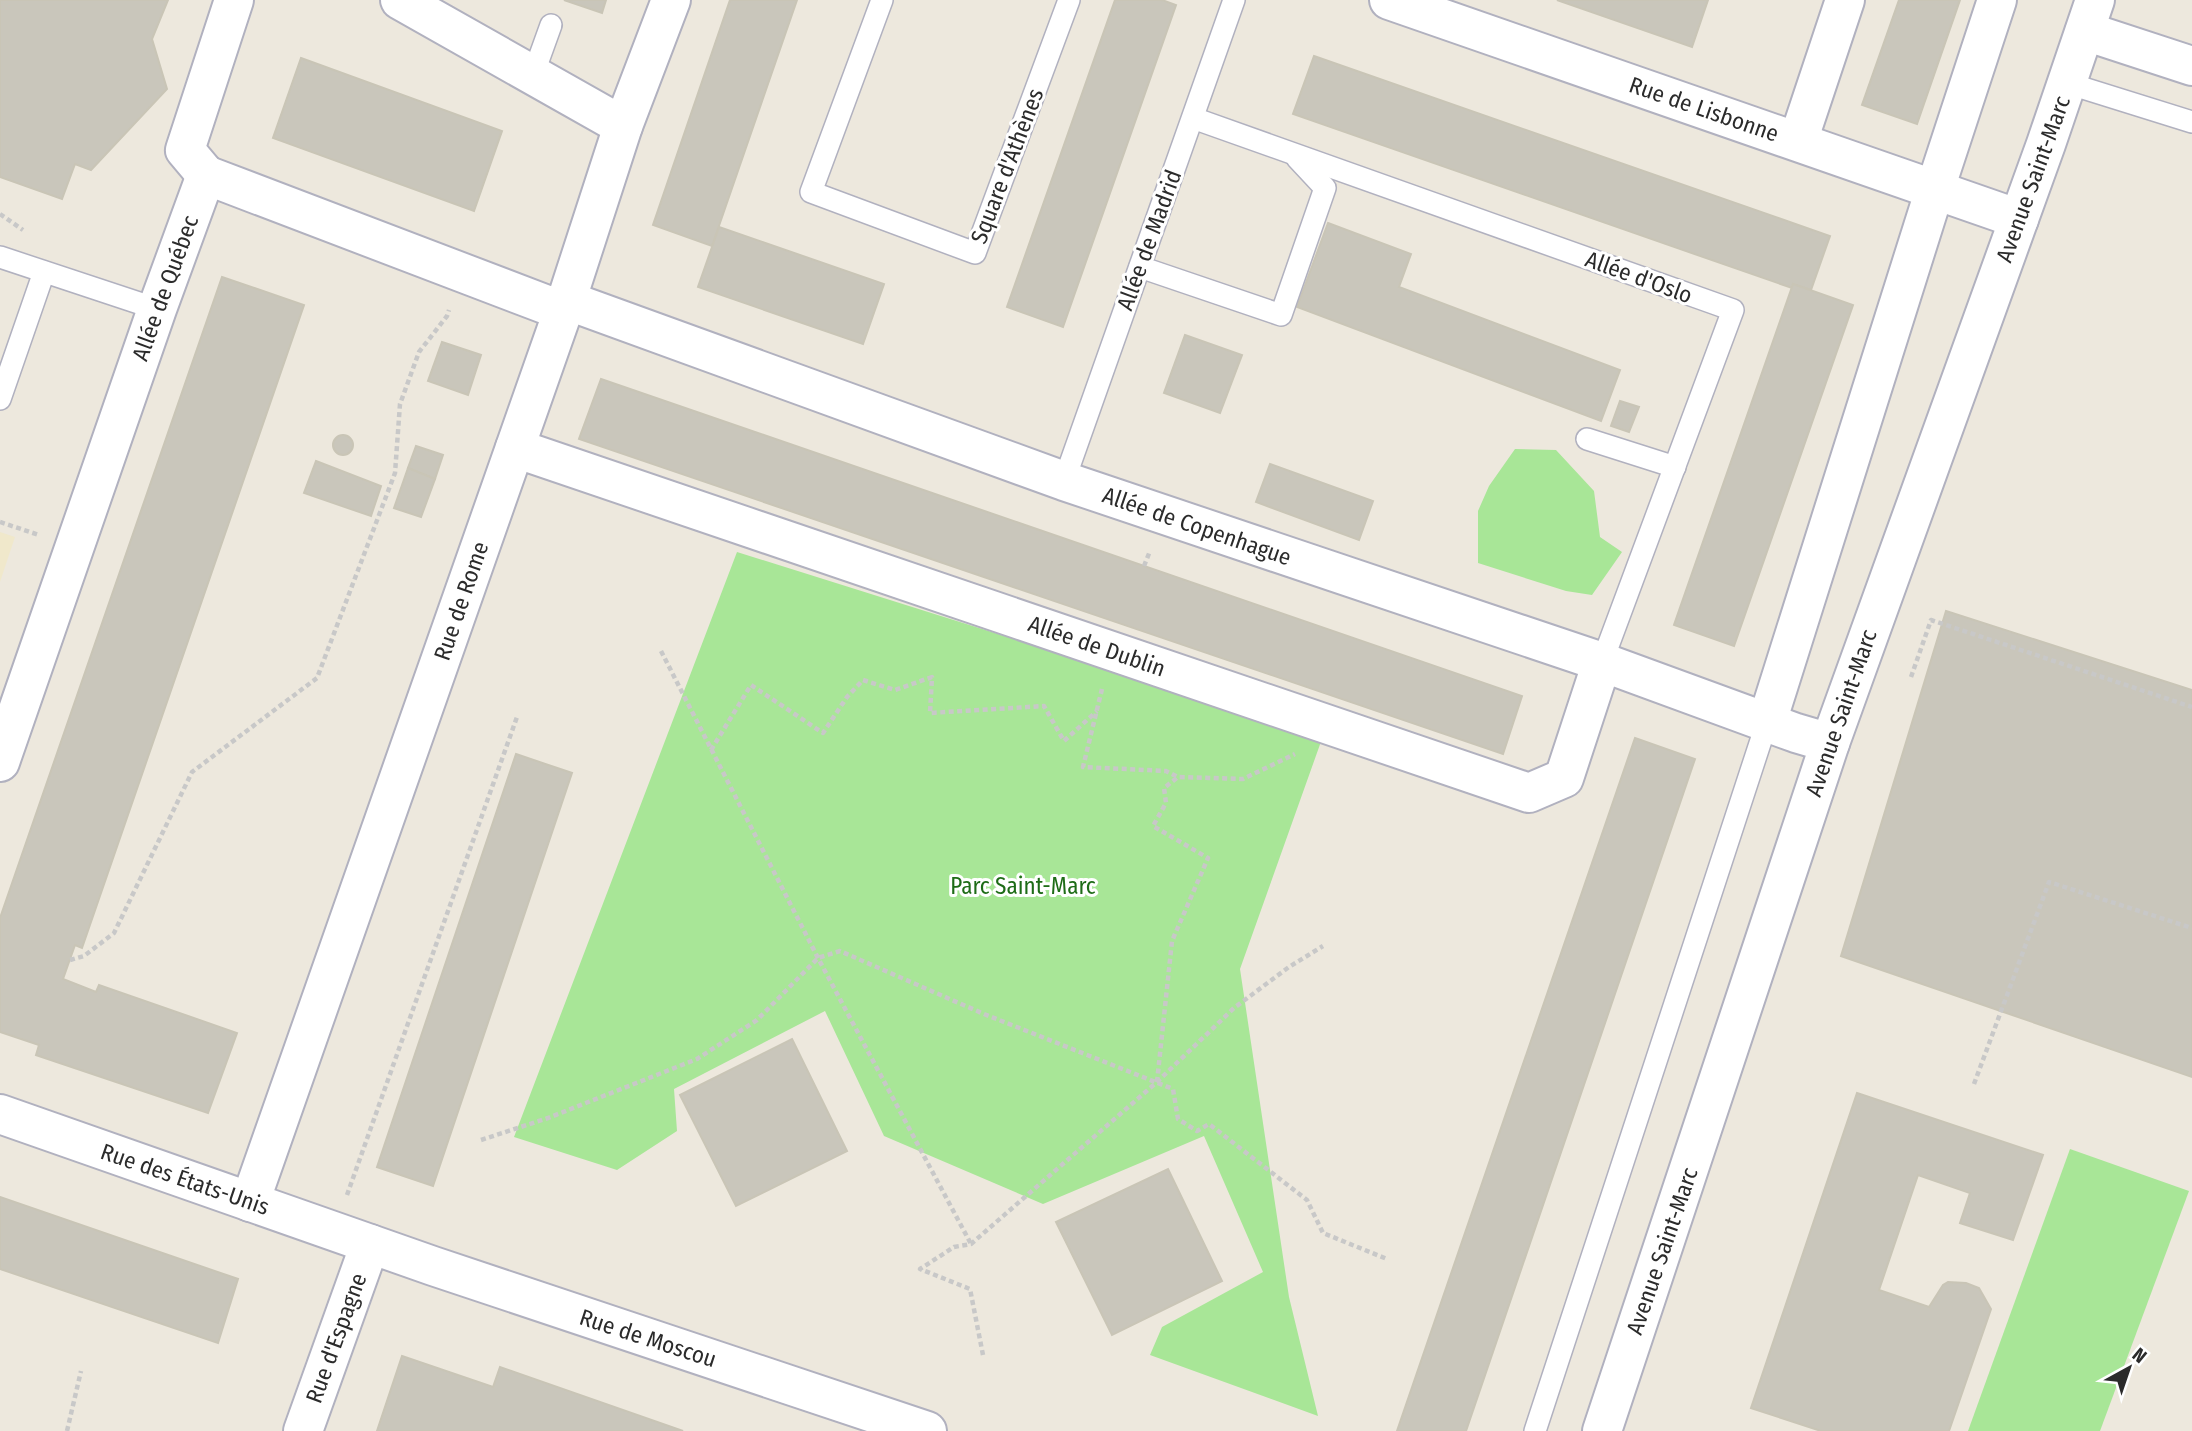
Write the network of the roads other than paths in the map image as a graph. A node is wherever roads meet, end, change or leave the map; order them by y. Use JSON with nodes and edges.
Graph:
{"nodes":[{"id":1,"x":234,"y":0,"type":"edge"},
{"id":2,"x":400,"y":0,"type":"edge"},
{"id":3,"x":671,"y":0,"type":"edge"},
{"id":4,"x":882,"y":0,"type":"edge"},
{"id":5,"x":1069,"y":0,"type":"edge"},
{"id":6,"x":1234,"y":0,"type":"edge"},
{"id":7,"x":1389,"y":0,"type":"edge"},
{"id":8,"x":1845,"y":0,"type":"edge"},
{"id":9,"x":1997,"y":0,"type":"edge"},
{"id":10,"x":2090,"y":15,"type":"edge"},
{"id":11,"x":551,"y":25,"type":"dead end"},
{"id":12,"x":2192,"y":66,"type":"edge"},
{"id":13,"x":533,"y":75,"type":"junction"},
{"id":14,"x":2067,"y":83,"type":"junction"},
{"id":15,"x":1193,"y":118,"type":"junction"},
{"id":16,"x":2192,"y":121,"type":"edge"},
{"id":17,"x":622,"y":126,"type":"junction"},
{"id":18,"x":1798,"y":141,"type":"junction"},
{"id":19,"x":1294,"y":154,"type":"junction"},
{"id":20,"x":206,"y":175,"type":"junction"},
{"id":21,"x":1935,"y":189,"type":"junction"},
{"id":22,"x":2019,"y":219,"type":"junction"},
{"id":23,"x":0,"y":257,"type":"edge"},
{"id":24,"x":1140,"y":267,"type":"junction"},
{"id":25,"x":44,"y":272,"type":"junction"},
{"id":26,"x":564,"y":306,"type":"junction"},
{"id":27,"x":157,"y":310,"type":"junction"},
{"id":28,"x":0,"y":399,"type":"edge"},
{"id":29,"x":1587,"y":439,"type":"dead end"},
{"id":30,"x":515,"y":448,"type":"junction"},
{"id":31,"x":1675,"y":467,"type":"junction"},
{"id":32,"x":1064,"y":481,"type":"junction"},
{"id":33,"x":1602,"y":663,"type":"junction"},
{"id":34,"x":1767,"y":722,"type":"junction"},
{"id":35,"x":1830,"y":743,"type":"junction"},
{"id":36,"x":0,"y":762,"type":"edge"},
{"id":37,"x":0,"y":1114,"type":"edge"},
{"id":38,"x":250,"y":1202,"type":"junction"},
{"id":39,"x":370,"y":1244,"type":"junction"},
{"id":40,"x":303,"y":1431,"type":"edge"},
{"id":41,"x":927,"y":1431,"type":"edge"},
{"id":42,"x":1535,"y":1431,"type":"edge"},
{"id":43,"x":1602,"y":1431,"type":"edge"}],
"edges":[{"from":1,"to":20,"type":"street"},
{"from":2,"to":13,"type":"street"},
{"from":3,"to":17,"type":"street","name":"Rue de Rome"},
{"from":4,"to":5,"type":"lane","name":"Square d'Athènes"},
{"from":6,"to":15,"type":"lane","name":"Allée de Madrid"},
{"from":7,"to":18,"type":"street","name":"Rue de Lisbonne"},
{"from":8,"to":18,"type":"street"},
{"from":9,"to":21,"type":"street"},
{"from":10,"to":12,"type":"street"},
{"from":10,"to":14,"type":"street","name":"Avenue Saint-Marc"},
{"from":11,"to":13,"type":"lane"},
{"from":13,"to":17,"type":"street"},
{"from":14,"to":16,"type":"lane"},
{"from":14,"to":22,"type":"street","name":"Avenue Saint-Marc"},
{"from":15,"to":19,"type":"lane","name":"Allée d'Oslo"},
{"from":15,"to":24,"type":"lane","name":"Allée de Madrid"},
{"from":17,"to":26,"type":"street","name":"Rue de Rome"},
{"from":18,"to":21,"type":"street","name":"Rue de Lisbonne"},
{"from":19,"to":24,"type":"lane"},
{"from":19,"to":31,"type":"lane","name":"Allée d'Oslo"},
{"from":20,"to":26,"type":"street"},
{"from":20,"to":27,"type":"street","name":"Allée de Québec"},
{"from":21,"to":22,"type":"street","name":"Rue de Lisbonne"},
{"from":21,"to":34,"type":"street"},
{"from":22,"to":35,"type":"street","name":"Avenue Saint-Marc"},
{"from":23,"to":25,"type":"lane"},
{"from":24,"to":32,"type":"lane","name":"Allée de Madrid"},
{"from":25,"to":27,"type":"lane"},
{"from":25,"to":28,"type":"lane"},
{"from":26,"to":30,"type":"street","name":"Rue de Rome"},
{"from":26,"to":32,"type":"street","name":"Allée de Copenhague"},
{"from":27,"to":36,"type":"street","name":"Allée de Québec"},
{"from":29,"to":31,"type":"lane"},
{"from":30,"to":33,"type":"street","name":"Allée de Dublin"},
{"from":30,"to":38,"type":"street","name":"Rue de Rome"},
{"from":31,"to":33,"type":"lane","name":"Allée d'Oslo"},
{"from":32,"to":33,"type":"street","name":"Allée de Copenhague"},
{"from":33,"to":34,"type":"street","name":"Allée de Copenhague"},
{"from":34,"to":35,"type":"street","name":"Allée de Copenhague"},
{"from":34,"to":42,"type":"lane"},
{"from":35,"to":43,"type":"street","name":"Avenue Saint-Marc"},
{"from":37,"to":38,"type":"street","name":"Rue des États-Unis"},
{"from":38,"to":39,"type":"street","name":"Rue des États-Unis"},
{"from":39,"to":40,"type":"street","name":"Rue d'Espagne"},
{"from":39,"to":41,"type":"street","name":"Rue de Moscou"}]}
